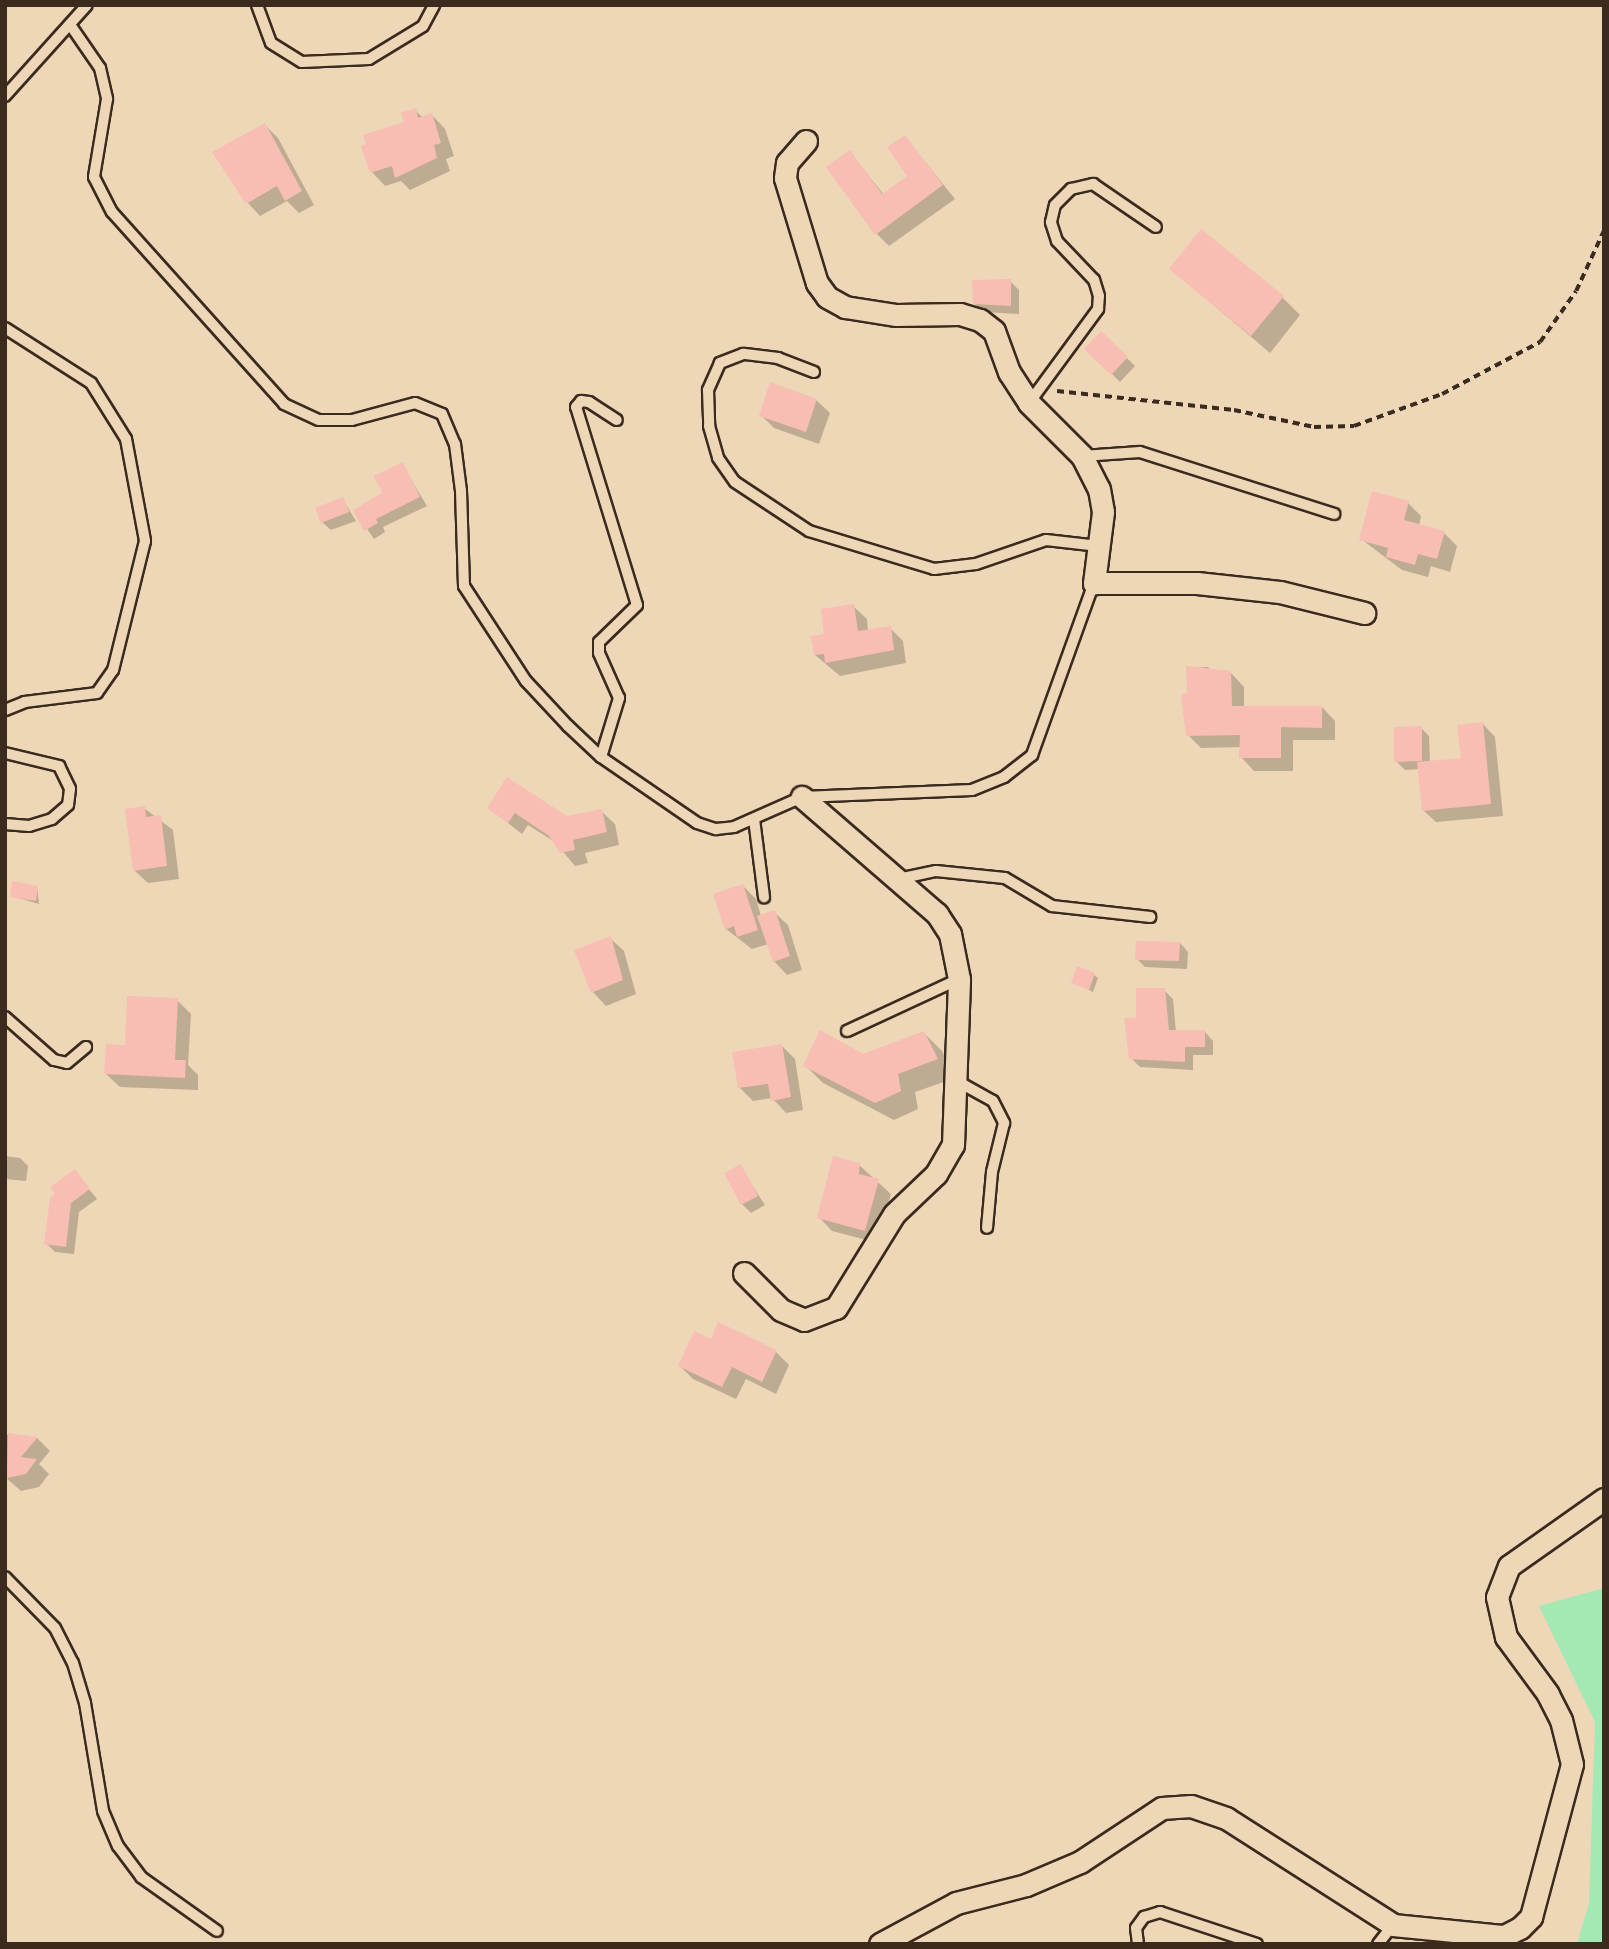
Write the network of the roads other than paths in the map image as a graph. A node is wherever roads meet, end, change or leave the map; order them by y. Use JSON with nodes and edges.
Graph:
{"nodes":[{"id":1,"x":87,"y":5,"type":"edge"},
{"id":2,"x":257,"y":5,"type":"edge"},
{"id":3,"x":433,"y":5,"type":"edge"},
{"id":4,"x":71,"y":26,"type":"junction"},
{"id":5,"x":5,"y":96,"type":"edge"},
{"id":6,"x":806,"y":141,"type":"dead end"},
{"id":7,"x":1156,"y":227,"type":"dead end"},
{"id":8,"x":5,"y":328,"type":"edge"},
{"id":9,"x":814,"y":372,"type":"dead end"},
{"id":10,"x":1035,"y":395,"type":"junction"},
{"id":11,"x":617,"y":420,"type":"dead end"},
{"id":12,"x":1082,"y":456,"type":"junction"},
{"id":13,"x":1334,"y":514,"type":"dead end"},
{"id":14,"x":1099,"y":546,"type":"junction"},
{"id":15,"x":1094,"y":583,"type":"junction"},
{"id":16,"x":1364,"y":613,"type":"dead end"},
{"id":17,"x":5,"y":710,"type":"edge"},
{"id":18,"x":5,"y":753,"type":"edge"},
{"id":19,"x":601,"y":757,"type":"junction"},
{"id":20,"x":802,"y":797,"type":"junction"},
{"id":21,"x":754,"y":819,"type":"junction"},
{"id":22,"x":5,"y":824,"type":"edge"},
{"id":23,"x":895,"y":879,"type":"junction"},
{"id":24,"x":764,"y":897,"type":"dead end"},
{"id":25,"x":1150,"y":917,"type":"dead end"},
{"id":26,"x":960,"y":979,"type":"junction"},
{"id":27,"x":5,"y":1017,"type":"edge"},
{"id":28,"x":847,"y":1031,"type":"dead end"},
{"id":29,"x":86,"y":1048,"type":"dead end"},
{"id":30,"x":955,"y":1080,"type":"junction"},
{"id":31,"x":987,"y":1228,"type":"dead end"},
{"id":32,"x":744,"y":1273,"type":"dead end"},
{"id":33,"x":1604,"y":1499,"type":"edge"},
{"id":34,"x":5,"y":1577,"type":"edge"},
{"id":35,"x":1393,"y":1925,"type":"junction"},
{"id":36,"x":217,"y":1931,"type":"dead end"},
{"id":37,"x":880,"y":1944,"type":"edge"},
{"id":38,"x":1138,"y":1944,"type":"edge"},
{"id":39,"x":1257,"y":1944,"type":"edge"},
{"id":40,"x":1378,"y":1944,"type":"edge"}],
"edges":[{"from":1,"to":4,"type":"lane"},
{"from":2,"to":3,"type":"lane"},
{"from":4,"to":5,"type":"lane"},
{"from":4,"to":19,"type":"lane"},
{"from":6,"to":10,"type":"street"},
{"from":7,"to":10,"type":"lane"},
{"from":8,"to":17,"type":"lane"},
{"from":9,"to":14,"type":"lane"},
{"from":10,"to":12,"type":"street"},
{"from":11,"to":19,"type":"lane"},
{"from":12,"to":13,"type":"lane"},
{"from":12,"to":14,"type":"street"},
{"from":14,"to":15,"type":"street"},
{"from":15,"to":16,"type":"street"},
{"from":15,"to":20,"type":"lane"},
{"from":18,"to":22,"type":"lane"},
{"from":19,"to":21,"type":"lane"},
{"from":20,"to":21,"type":"lane"},
{"from":20,"to":23,"type":"street"},
{"from":21,"to":24,"type":"lane"},
{"from":23,"to":25,"type":"lane"},
{"from":23,"to":26,"type":"street"},
{"from":26,"to":28,"type":"lane"},
{"from":26,"to":30,"type":"street"},
{"from":27,"to":29,"type":"lane"},
{"from":30,"to":31,"type":"lane"},
{"from":30,"to":32,"type":"street"},
{"from":33,"to":35,"type":"street"},
{"from":34,"to":36,"type":"lane"},
{"from":35,"to":37,"type":"street"},
{"from":35,"to":40,"type":"lane"},
{"from":38,"to":39,"type":"lane"}]}
